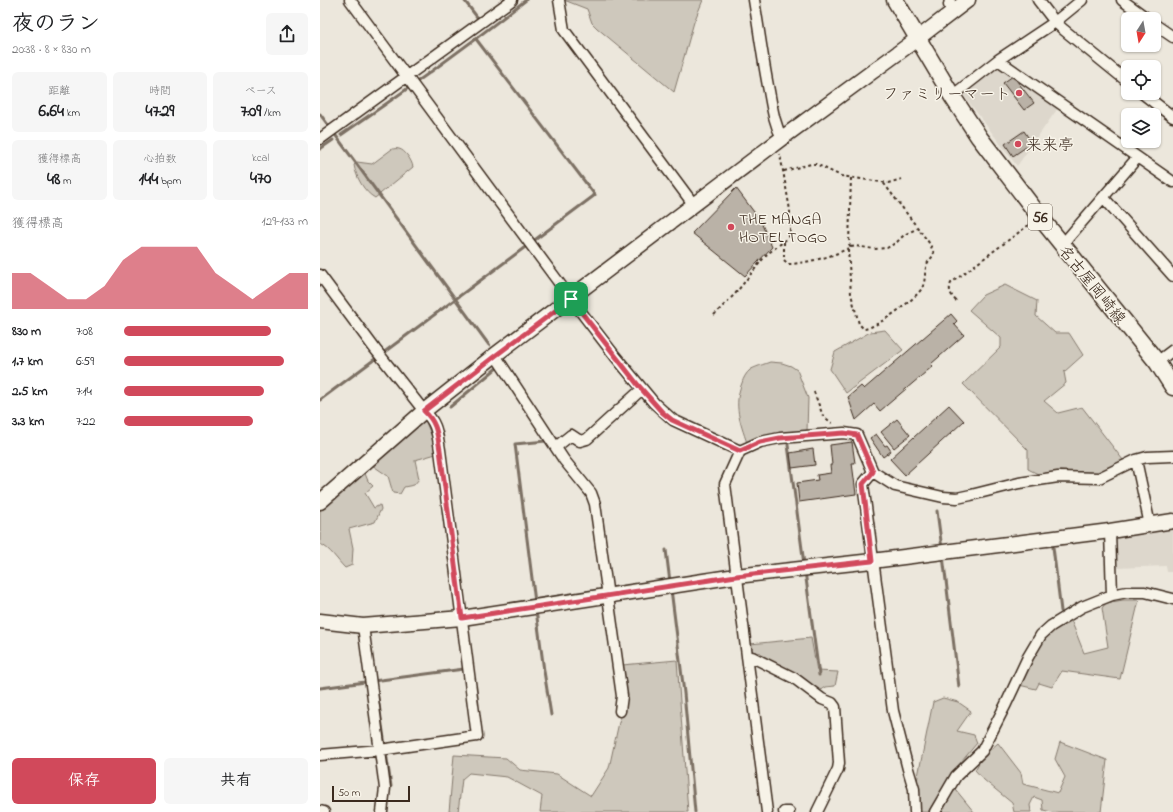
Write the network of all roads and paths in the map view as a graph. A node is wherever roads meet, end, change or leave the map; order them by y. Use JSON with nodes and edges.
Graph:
{"nodes":[{"id":1,"x":350,"y":0,"type":"edge"},
{"id":2,"x":512,"y":0,"type":"edge"},
{"id":3,"x":559,"y":0,"type":"edge"},
{"id":4,"x":754,"y":0,"type":"edge"},
{"id":5,"x":895,"y":0,"type":"edge"},
{"id":6,"x":968,"y":0,"type":"edge"},
{"id":7,"x":1038,"y":0,"type":"edge"},
{"id":8,"x":1082,"y":0,"type":"edge"},
{"id":9,"x":1122,"y":0,"type":"edge"},
{"id":10,"x":951,"y":6,"type":"edge"},
{"id":11,"x":1138,"y":12,"type":"edge"},
{"id":12,"x":1055,"y":22,"type":"junction"},
{"id":13,"x":1161,"y":29,"type":"edge"},
{"id":14,"x":1173,"y":38,"type":"edge"},
{"id":15,"x":917,"y":39,"type":"junction"},
{"id":16,"x":998,"y":60,"type":"junction"},
{"id":17,"x":1121,"y":76,"type":"edge"},
{"id":18,"x":406,"y":78,"type":"junction"},
{"id":19,"x":952,"y":96,"type":"junction"},
{"id":20,"x":1151,"y":100,"type":"edge"},
{"id":21,"x":1173,"y":117,"type":"edge"},
{"id":22,"x":320,"y":139,"type":"edge"},
{"id":23,"x":779,"y":141,"type":"junction"},
{"id":24,"x":1137,"y":158,"type":"junction"},
{"id":25,"x":784,"y":171,"type":"junction"},
{"id":26,"x":851,"y":177,"type":"junction"},
{"id":27,"x":902,"y":179,"type":"dead end"},
{"id":28,"x":882,"y":182,"type":"junction"},
{"id":29,"x":1173,"y":182,"type":"edge"},
{"id":30,"x":1104,"y":198,"type":"junction"},
{"id":31,"x":694,"y":205,"type":"junction"},
{"id":32,"x":1040,"y":217,"type":"junction"},
{"id":33,"x":918,"y":228,"type":"junction"},
{"id":34,"x":784,"y":241,"type":"junction"},
{"id":35,"x":1062,"y":245,"type":"junction"},
{"id":36,"x":849,"y":248,"type":"junction"},
{"id":37,"x":1171,"y":269,"type":"edge"},
{"id":38,"x":320,"y":274,"type":"edge"},
{"id":39,"x":571,"y":299,"type":"junction"},
{"id":40,"x":956,"y":301,"type":"dead end"},
{"id":41,"x":714,"y":315,"type":"dead end"},
{"id":42,"x":1173,"y":350,"type":"edge"},
{"id":43,"x":495,"y":356,"type":"junction"},
{"id":44,"x":1157,"y":362,"type":"junction"},
{"id":45,"x":1173,"y":388,"type":"edge"},
{"id":46,"x":642,"y":389,"type":"junction"},
{"id":47,"x":814,"y":392,"type":"dead end"},
{"id":48,"x":424,"y":411,"type":"junction"},
{"id":49,"x":847,"y":434,"type":"junction"},
{"id":50,"x":556,"y":447,"type":"junction"},
{"id":51,"x":740,"y":451,"type":"junction"},
{"id":52,"x":1173,"y":456,"type":"edge"},
{"id":53,"x":1136,"y":460,"type":"junction"},
{"id":54,"x":873,"y":472,"type":"junction"},
{"id":55,"x":320,"y":502,"type":"edge"},
{"id":56,"x":1173,"y":521,"type":"edge"},
{"id":57,"x":1150,"y":525,"type":"junction"},
{"id":58,"x":1110,"y":531,"type":"junction"},
{"id":59,"x":872,"y":561,"type":"junction"},
{"id":60,"x":736,"y":576,"type":"junction"},
{"id":61,"x":1112,"y":595,"type":"junction"},
{"id":62,"x":608,"y":596,"type":"junction"},
{"id":63,"x":1173,"y":599,"type":"edge"},
{"id":64,"x":462,"y":618,"type":"junction"},
{"id":65,"x":320,"y":621,"type":"edge"},
{"id":66,"x":362,"y":626,"type":"junction"},
{"id":67,"x":747,"y":657,"type":"junction"},
{"id":68,"x":620,"y":711,"type":"dead end"},
{"id":69,"x":380,"y":750,"type":"junction"},
{"id":70,"x":320,"y":755,"type":"edge"},
{"id":71,"x":320,"y":811,"type":"edge"},
{"id":72,"x":324,"y":812,"type":"edge"},
{"id":73,"x":382,"y":812,"type":"edge"},
{"id":74,"x":767,"y":812,"type":"edge"},
{"id":75,"x":784,"y":812,"type":"edge"},
{"id":76,"x":788,"y":812,"type":"edge"},
{"id":77,"x":817,"y":812,"type":"edge"},
{"id":78,"x":915,"y":812,"type":"edge"},
{"id":79,"x":935,"y":812,"type":"edge"}],
"edges":[{"from":1,"to":18,"type":"street"},
{"from":2,"to":18,"type":"street"},
{"from":3,"to":31,"type":"street"},
{"from":4,"to":23,"type":"street"},
{"from":5,"to":15,"type":"main road","name":"名古屋岡崎線","number":"56"},
{"from":6,"to":10,"type":"street"},
{"from":7,"to":12,"type":"street"},
{"from":8,"to":12,"type":"street"},
{"from":9,"to":11,"type":"street"},
{"from":10,"to":15,"type":"street"},
{"from":12,"to":16,"type":"street"},
{"from":12,"to":17,"type":"street"},
{"from":13,"to":14,"type":"street"},
{"from":15,"to":19,"type":"main road","name":"名古屋岡崎線","number":"56"},
{"from":15,"to":23,"type":"street"},
{"from":16,"to":19,"type":"street"},
{"from":16,"to":24,"type":"street"},
{"from":18,"to":22,"type":"street"},
{"from":18,"to":39,"type":"street"},
{"from":19,"to":32,"type":"main road","name":"名古屋岡崎線","number":"56"},
{"from":20,"to":21,"type":"street"},
{"from":23,"to":25,"type":"path"},
{"from":23,"to":31,"type":"street"},
{"from":24,"to":29,"type":"street"},
{"from":24,"to":30,"type":"street"},
{"from":25,"to":26,"type":"path"},
{"from":25,"to":34,"type":"path"},
{"from":26,"to":28,"type":"path"},
{"from":26,"to":36,"type":"path"},
{"from":27,"to":28,"type":"path"},
{"from":28,"to":33,"type":"path"},
{"from":30,"to":35,"type":"street"},
{"from":30,"to":37,"type":"street"},
{"from":31,"to":39,"type":"street"},
{"from":32,"to":35,"type":"main road","name":"名古屋岡崎線","number":"56"},
{"from":32,"to":40,"type":"path"},
{"from":33,"to":36,"type":"path"},
{"from":33,"to":36,"type":"path"},
{"from":34,"to":36,"type":"path"},
{"from":34,"to":41,"type":"path"},
{"from":35,"to":44,"type":"main road","name":"名古屋岡崎線","number":"56"},
{"from":38,"to":48,"type":"street"},
{"from":39,"to":43,"type":"street"},
{"from":39,"to":46,"type":"street"},
{"from":42,"to":44,"type":"street"},
{"from":43,"to":48,"type":"street"},
{"from":43,"to":50,"type":"street"},
{"from":44,"to":45,"type":"main road","name":"名古屋岡崎線","number":"56"},
{"from":46,"to":50,"type":"street"},
{"from":46,"to":51,"type":"street"},
{"from":47,"to":49,"type":"path"},
{"from":48,"to":55,"type":"street"},
{"from":48,"to":64,"type":"street"},
{"from":49,"to":51,"type":"street"},
{"from":49,"to":54,"type":"street"},
{"from":50,"to":62,"type":"street"},
{"from":51,"to":60,"type":"street"},
{"from":52,"to":53,"type":"street"},
{"from":53,"to":54,"type":"street"},
{"from":53,"to":57,"type":"street"},
{"from":54,"to":59,"type":"street"},
{"from":56,"to":57,"type":"street"},
{"from":57,"to":58,"type":"street"},
{"from":58,"to":59,"type":"street"},
{"from":58,"to":61,"type":"street"},
{"from":59,"to":60,"type":"street"},
{"from":59,"to":78,"type":"street"},
{"from":60,"to":62,"type":"street"},
{"from":60,"to":67,"type":"street"},
{"from":61,"to":63,"type":"street"},
{"from":61,"to":79,"type":"street"},
{"from":62,"to":64,"type":"street"},
{"from":62,"to":68,"type":"street"},
{"from":64,"to":66,"type":"street"},
{"from":64,"to":69,"type":"street"},
{"from":65,"to":66,"type":"street"},
{"from":66,"to":69,"type":"street"},
{"from":67,"to":74,"type":"street"},
{"from":67,"to":77,"type":"street"},
{"from":69,"to":70,"type":"street"},
{"from":69,"to":73,"type":"street"},
{"from":71,"to":72,"type":"street"},
{"from":75,"to":76,"type":"street"}]}
